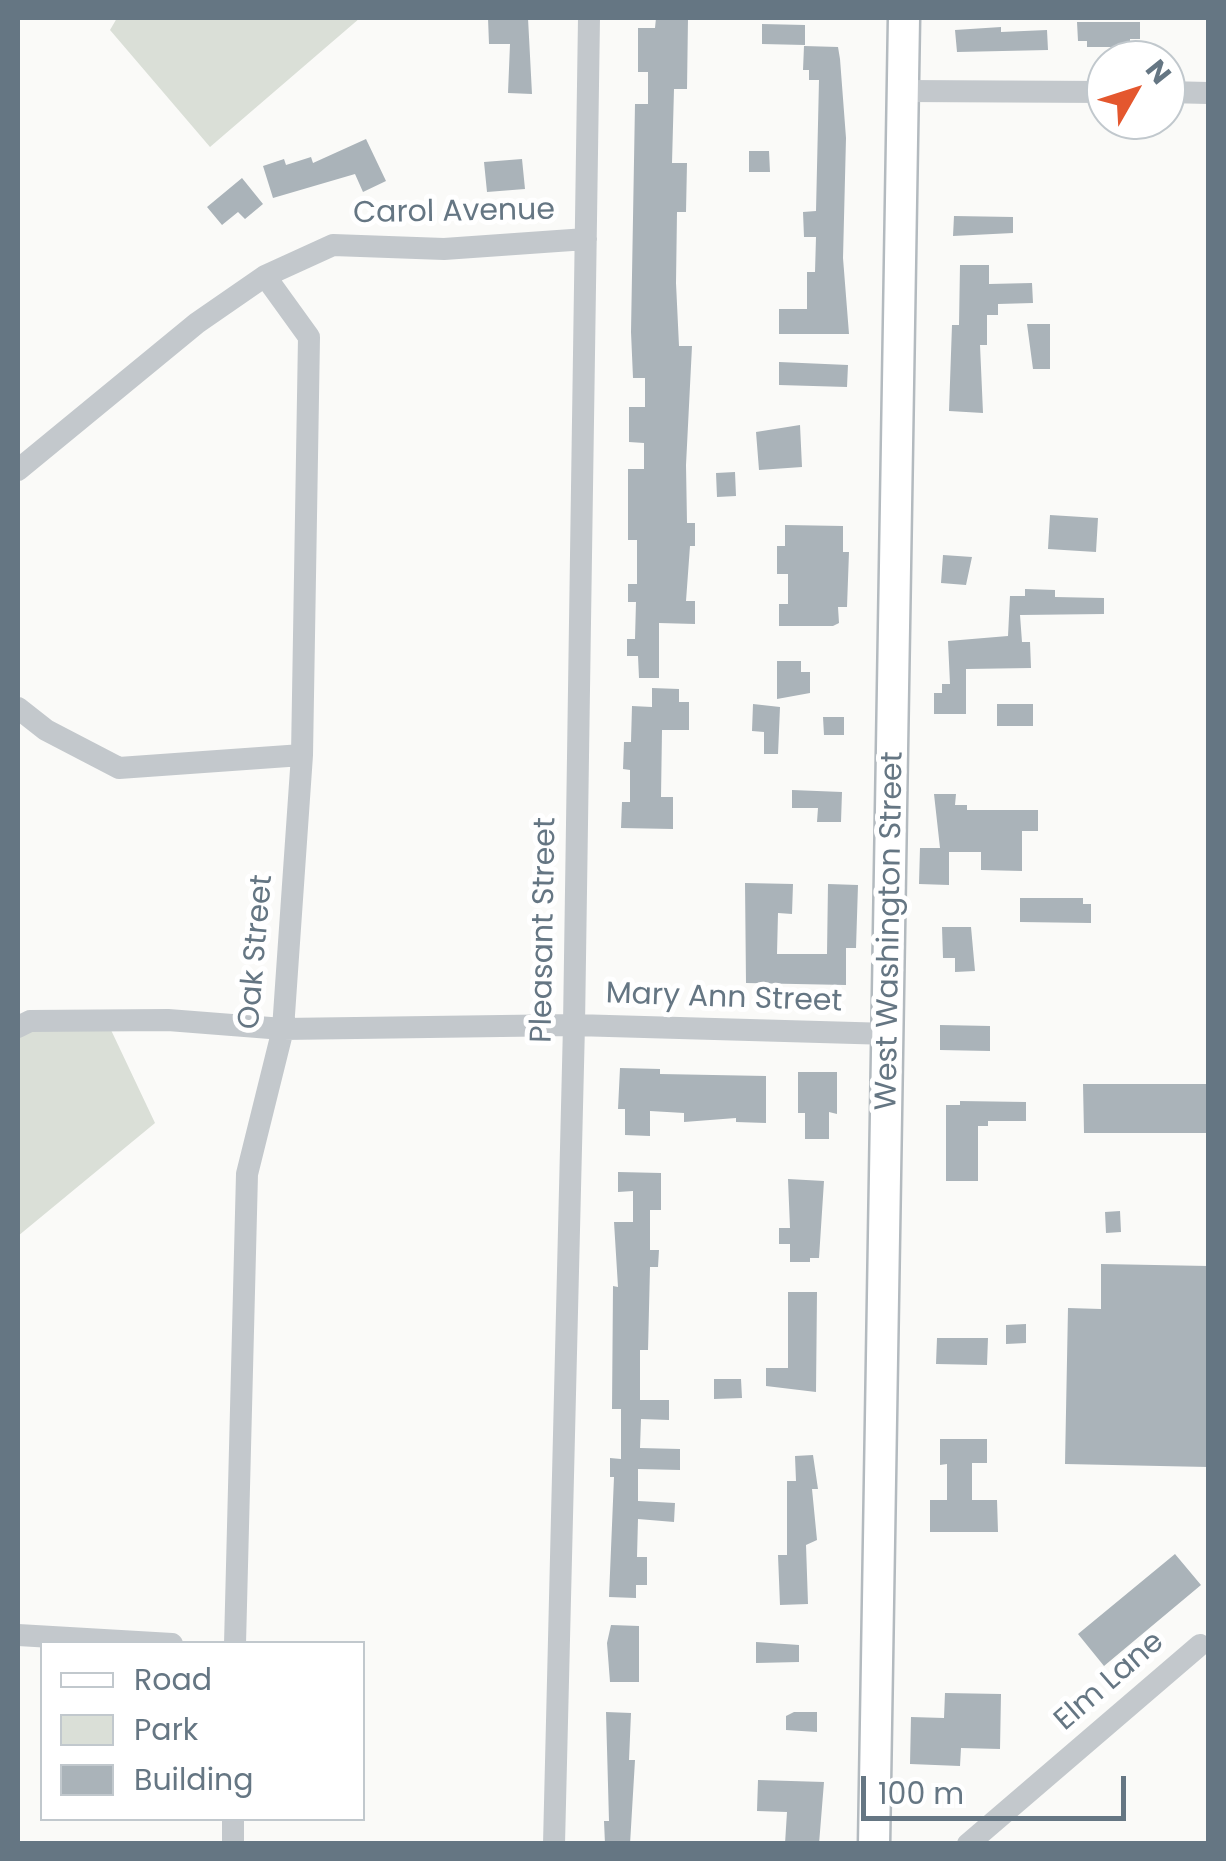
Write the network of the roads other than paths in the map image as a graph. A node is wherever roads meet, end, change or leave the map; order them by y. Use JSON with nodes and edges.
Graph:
{"nodes":[{"id":1,"x":590,"y":18,"type":"edge"},
{"id":2,"x":904,"y":18,"type":"edge"},
{"id":3,"x":904,"y":91,"type":"junction"},
{"id":4,"x":1086,"y":92,"type":"edge"},
{"id":5,"x":586,"y":239,"type":"junction"},
{"id":6,"x":266,"y":276,"type":"junction"},
{"id":7,"x":18,"y":470,"type":"edge"},
{"id":8,"x":18,"y":708,"type":"edge"},
{"id":9,"x":302,"y":755,"type":"junction"},
{"id":10,"x":574,"y":1025,"type":"junction"},
{"id":11,"x":18,"y":1027,"type":"edge"},
{"id":12,"x":283,"y":1029,"type":"junction"},
{"id":13,"x":890,"y":1034,"type":"junction"},
{"id":14,"x":18,"y":1635,"type":"edge"},
{"id":15,"x":121,"y":1641,"type":"edge"},
{"id":16,"x":235,"y":1641,"type":"edge"},
{"id":17,"x":1200,"y":1645,"type":"dead end"},
{"id":18,"x":554,"y":1844,"type":"edge"},
{"id":19,"x":874,"y":1844,"type":"edge"},
{"id":20,"x":968,"y":1844,"type":"edge"}],
"edges":[{"from":1,"to":5,"type":"street","name":"Pleasant Street"},
{"from":2,"to":3,"type":"main road","name":"West Washington Street"},
{"from":3,"to":4,"type":"street"},
{"from":3,"to":13,"type":"main road","name":"West Washington Street"},
{"from":5,"to":6,"type":"street","name":"Carol Avenue"},
{"from":5,"to":10,"type":"street","name":"Pleasant Street"},
{"from":6,"to":7,"type":"street","name":"Carol Avenue"},
{"from":6,"to":9,"type":"street","name":"Oak Street"},
{"from":8,"to":9,"type":"street"},
{"from":9,"to":12,"type":"street","name":"Oak Street"},
{"from":10,"to":12,"type":"street","name":"Mary Ann Street"},
{"from":10,"to":13,"type":"street","name":"Mary Ann Street"},
{"from":10,"to":18,"type":"street","name":"Pleasant Street"},
{"from":11,"to":12,"type":"street","name":"Mary Ann Street"},
{"from":12,"to":16,"type":"street","name":"Oak Street"},
{"from":13,"to":19,"type":"main road","name":"West Washington Street"},
{"from":14,"to":15,"type":"street"},
{"from":17,"to":20,"type":"street","name":"Elm Lane"}]}
